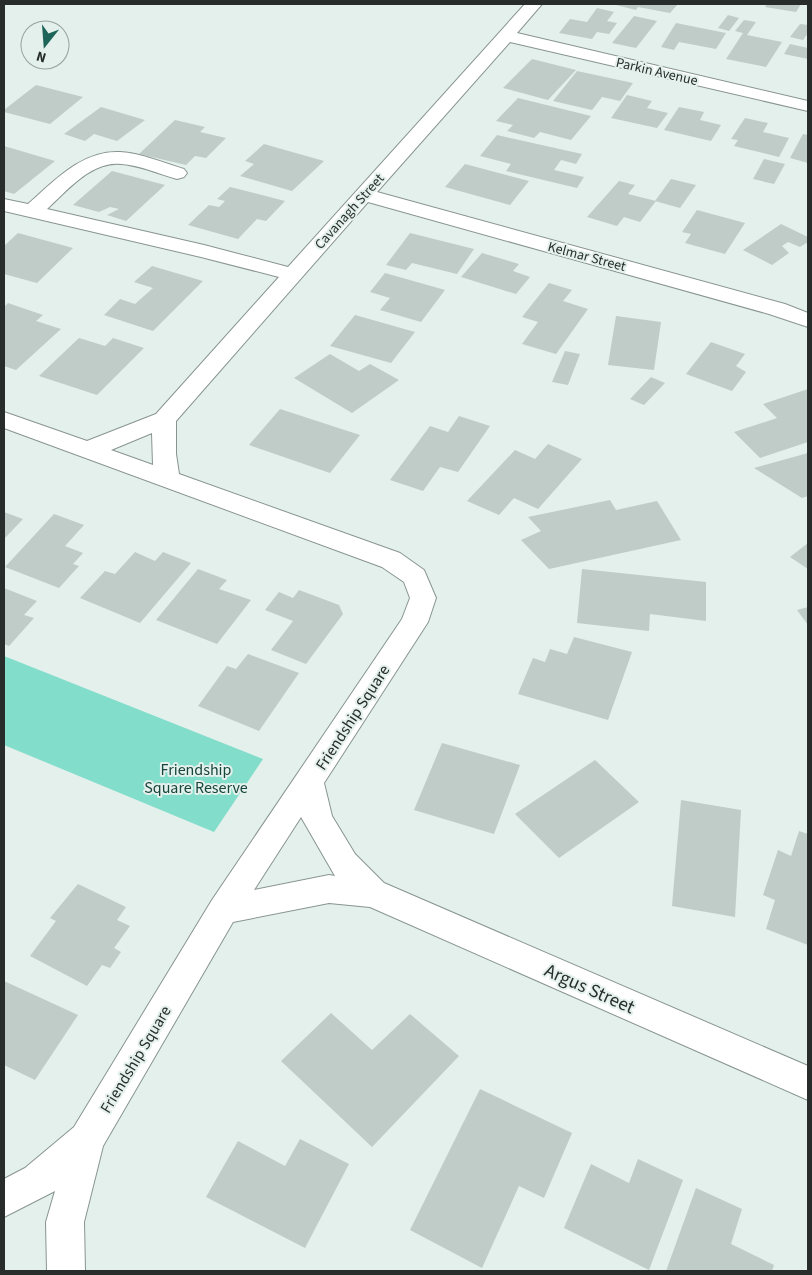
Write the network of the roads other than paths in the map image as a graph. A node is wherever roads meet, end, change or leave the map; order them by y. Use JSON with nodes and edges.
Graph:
{"nodes":[{"id":1,"x":534,"y":4,"type":"edge"},
{"id":2,"x":506,"y":36,"type":"junction"},
{"id":3,"x":808,"y":106,"type":"edge"},
{"id":4,"x":178,"y":173,"type":"dead end"},
{"id":5,"x":365,"y":194,"type":"junction"},
{"id":6,"x":4,"y":205,"type":"edge"},
{"id":7,"x":32,"y":211,"type":"junction"},
{"id":8,"x":292,"y":274,"type":"junction"},
{"id":9,"x":808,"y":320,"type":"edge"},
{"id":10,"x":164,"y":419,"type":"junction"},
{"id":11,"x":4,"y":420,"type":"edge"},
{"id":12,"x":86,"y":451,"type":"junction"},
{"id":13,"x":168,"y":480,"type":"junction"},
{"id":14,"x":309,"y":783,"type":"junction"},
{"id":15,"x":373,"y":893,"type":"junction"},
{"id":16,"x":224,"y":910,"type":"junction"},
{"id":17,"x":808,"y":1083,"type":"edge"},
{"id":18,"x":87,"y":1140,"type":"junction"},
{"id":19,"x":4,"y":1198,"type":"edge"},
{"id":20,"x":66,"y":1271,"type":"edge"}],
"edges":[{"from":1,"to":2,"type":"street","name":"Cavanagh Street"},
{"from":2,"to":3,"type":"street","name":"Parkin Avenue"},
{"from":2,"to":5,"type":"street","name":"Cavanagh Street"},
{"from":4,"to":7,"type":"street"},
{"from":5,"to":8,"type":"street","name":"Cavanagh Street"},
{"from":5,"to":9,"type":"street","name":"Kelmar Street"},
{"from":6,"to":7,"type":"street"},
{"from":7,"to":8,"type":"street"},
{"from":8,"to":10,"type":"street","name":"Cavanagh Street"},
{"from":10,"to":12,"type":"street","name":"Cavanagh Street"},
{"from":10,"to":13,"type":"street"},
{"from":11,"to":12,"type":"street","name":"Friendship Square"},
{"from":12,"to":13,"type":"street","name":"Friendship Square"},
{"from":13,"to":14,"type":"street","name":"Friendship Square"},
{"from":14,"to":15,"type":"street","name":"Argus Street"},
{"from":14,"to":16,"type":"street","name":"Friendship Square"},
{"from":15,"to":16,"type":"street","name":"Argus Street"},
{"from":15,"to":17,"type":"street","name":"Argus Street"},
{"from":16,"to":18,"type":"street","name":"Friendship Square"},
{"from":18,"to":19,"type":"street","name":"Friendship Square"},
{"from":18,"to":20,"type":"street"}]}
